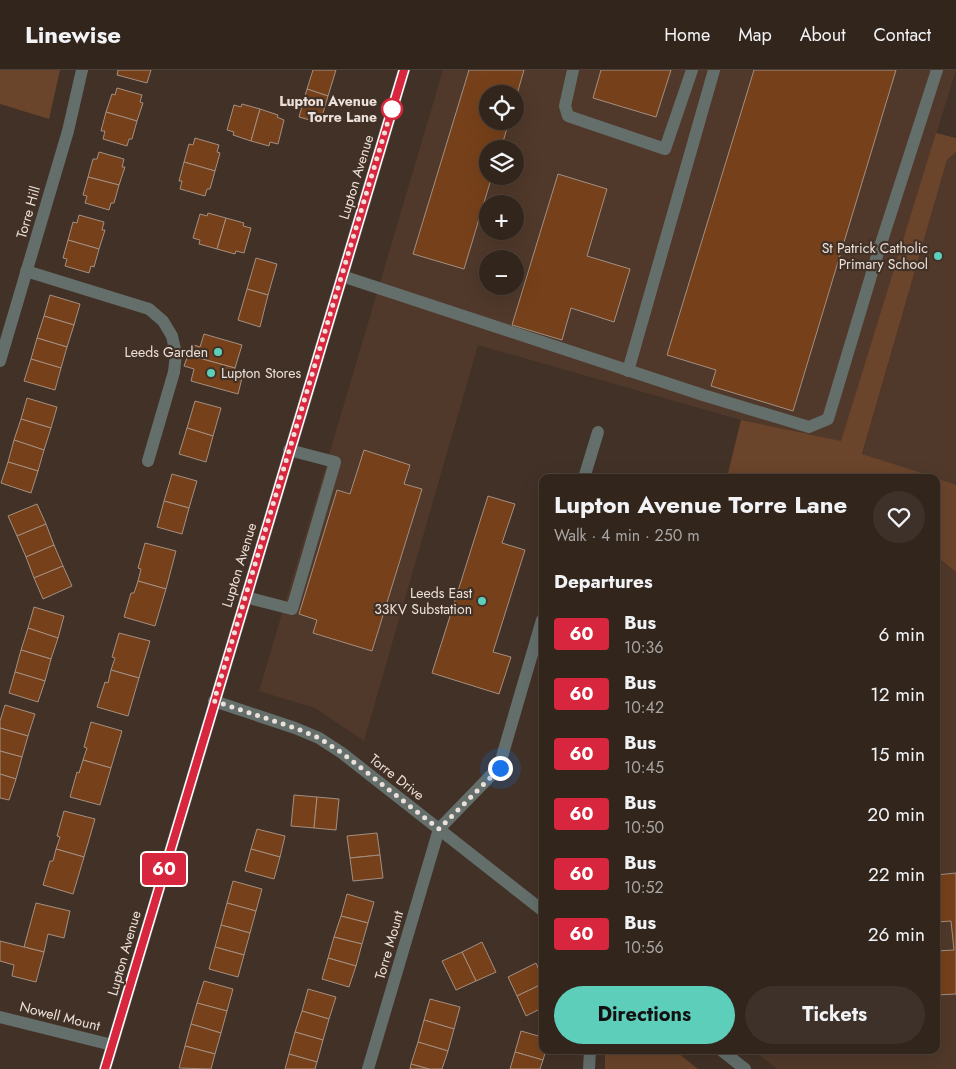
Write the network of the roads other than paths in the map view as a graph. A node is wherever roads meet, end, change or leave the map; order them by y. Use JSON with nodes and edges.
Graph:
{"nodes":[{"id":1,"x":82,"y":70,"type":"edge"},
{"id":2,"x":404,"y":70,"type":"edge"},
{"id":3,"x":573,"y":70,"type":"edge"},
{"id":4,"x":692,"y":70,"type":"edge"},
{"id":5,"x":714,"y":70,"type":"edge"},
{"id":6,"x":937,"y":70,"type":"edge"},
{"id":7,"x":26,"y":271,"type":"junction"},
{"id":8,"x":342,"y":276,"type":"junction"},
{"id":9,"x":0,"y":361,"type":"edge"},
{"id":10,"x":628,"y":371,"type":"junction"},
{"id":11,"x":598,"y":432,"type":"dead end"},
{"id":12,"x":289,"y":450,"type":"junction"},
{"id":13,"x":148,"y":461,"type":"dead end"},
{"id":14,"x":585,"y":474,"type":"edge"},
{"id":15,"x":245,"y":597,"type":"junction"},
{"id":16,"x":539,"y":631,"type":"edge"},
{"id":17,"x":214,"y":701,"type":"junction"},
{"id":18,"x":439,"y":829,"type":"junction"},
{"id":19,"x":539,"y":908,"type":"edge"},
{"id":20,"x":0,"y":1017,"type":"edge"},
{"id":21,"x":112,"y":1045,"type":"junction"},
{"id":22,"x":590,"y":1054,"type":"edge"},
{"id":23,"x":726,"y":1054,"type":"edge"},
{"id":24,"x":105,"y":1069,"type":"edge"},
{"id":25,"x":368,"y":1069,"type":"edge"},
{"id":26,"x":590,"y":1069,"type":"edge"},
{"id":27,"x":745,"y":1069,"type":"edge"}],
"edges":[{"from":1,"to":7,"type":"street","name":"Torre Hill"},
{"from":2,"to":8,"type":"street","name":"Lupton Avenue"},
{"from":3,"to":4,"type":"street"},
{"from":5,"to":10,"type":"street"},
{"from":6,"to":10,"type":"street"},
{"from":7,"to":9,"type":"street","name":"Torre Hill"},
{"from":7,"to":13,"type":"street"},
{"from":8,"to":10,"type":"street"},
{"from":8,"to":12,"type":"street","name":"Lupton Avenue"},
{"from":11,"to":14,"type":"street"},
{"from":12,"to":15,"type":"street","name":"Lupton Avenue"},
{"from":12,"to":15,"type":"street"},
{"from":15,"to":17,"type":"street","name":"Lupton Avenue"},
{"from":16,"to":18,"type":"street"},
{"from":17,"to":18,"type":"street","name":"Torre Drive"},
{"from":17,"to":21,"type":"street","name":"Lupton Avenue"},
{"from":18,"to":19,"type":"street","name":"Torre Drive"},
{"from":18,"to":25,"type":"street","name":"Torre Mount"},
{"from":20,"to":21,"type":"street","name":"Nowell Mount"},
{"from":21,"to":24,"type":"street","name":"Lupton Avenue"},
{"from":22,"to":26,"type":"street"},
{"from":23,"to":27,"type":"street"}]}
